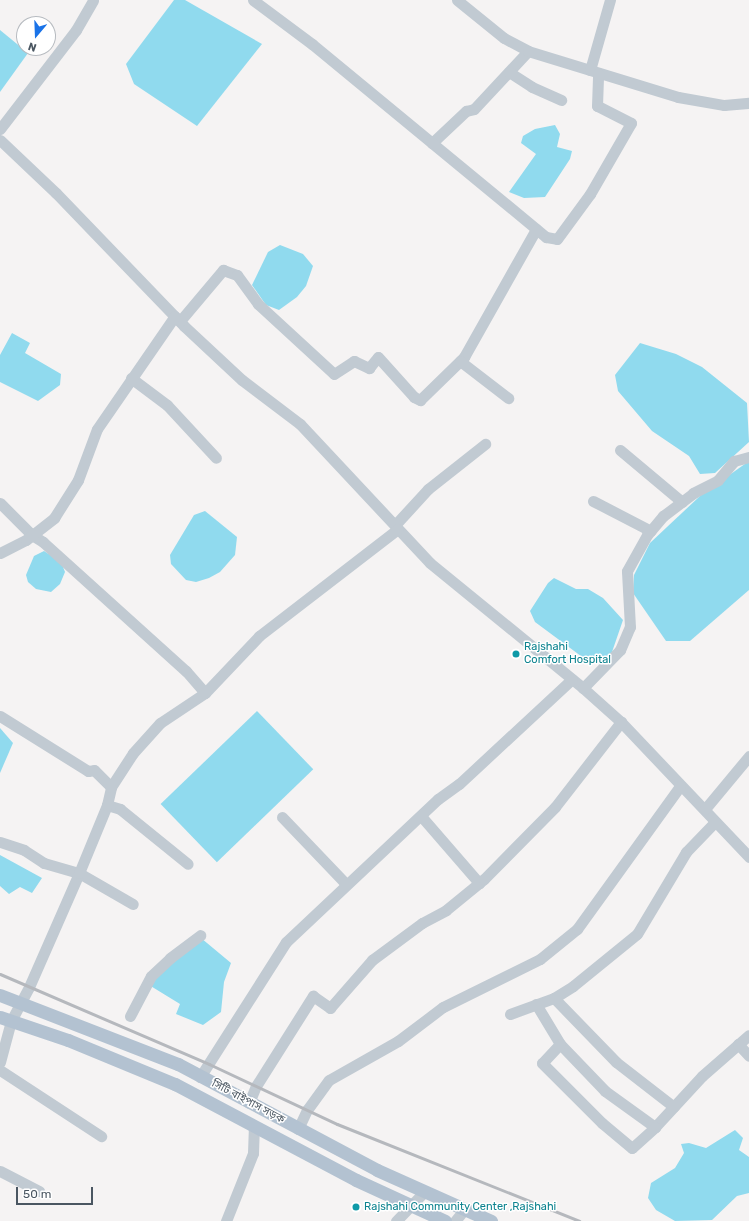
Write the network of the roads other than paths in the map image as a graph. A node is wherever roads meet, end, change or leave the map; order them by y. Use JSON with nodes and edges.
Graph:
{"nodes":[{"id":1,"x":93,"y":0,"type":"edge"},
{"id":2,"x":253,"y":0,"type":"edge"},
{"id":3,"x":457,"y":0,"type":"edge"},
{"id":4,"x":610,"y":0,"type":"edge"},
{"id":5,"x":528,"y":51,"type":"junction"},
{"id":6,"x":509,"y":72,"type":"junction"},
{"id":7,"x":594,"y":72,"type":"junction"},
{"id":8,"x":562,"y":100,"type":"dead end"},
{"id":9,"x":749,"y":103,"type":"edge"},
{"id":10,"x":0,"y":129,"type":"edge"},
{"id":11,"x":0,"y":140,"type":"edge"},
{"id":12,"x":432,"y":142,"type":"junction"},
{"id":13,"x":536,"y":229,"type":"junction"},
{"id":14,"x":178,"y":319,"type":"junction"},
{"id":15,"x":460,"y":361,"type":"junction"},
{"id":16,"x":131,"y":378,"type":"junction"},
{"id":17,"x":508,"y":398,"type":"dead end"},
{"id":18,"x":485,"y":444,"type":"dead end"},
{"id":19,"x":620,"y":450,"type":"dead end"},
{"id":20,"x":749,"y":457,"type":"edge"},
{"id":21,"x":216,"y":458,"type":"dead end"},
{"id":22,"x":594,"y":500,"type":"dead end"},
{"id":23,"x":682,"y":502,"type":"junction"},
{"id":24,"x":0,"y":503,"type":"edge"},
{"id":25,"x":397,"y":527,"type":"junction"},
{"id":26,"x":650,"y":531,"type":"junction"},
{"id":27,"x":32,"y":535,"type":"junction"},
{"id":28,"x":0,"y":553,"type":"edge"},
{"id":29,"x":572,"y":679,"type":"junction"},
{"id":30,"x":583,"y":688,"type":"junction"},
{"id":31,"x":206,"y":693,"type":"junction"},
{"id":32,"x":0,"y":716,"type":"edge"},
{"id":33,"x":621,"y":722,"type":"junction"},
{"id":34,"x":749,"y":756,"type":"edge"},
{"id":35,"x":680,"y":786,"type":"junction"},
{"id":36,"x":111,"y":787,"type":"junction"},
{"id":37,"x":107,"y":805,"type":"junction"},
{"id":38,"x":705,"y":809,"type":"junction"},
{"id":39,"x":420,"y":816,"type":"junction"},
{"id":40,"x":282,"y":817,"type":"dead end"},
{"id":41,"x":715,"y":822,"type":"junction"},
{"id":42,"x":0,"y":842,"type":"edge"},
{"id":43,"x":749,"y":857,"type":"edge"},
{"id":44,"x":188,"y":864,"type":"dead end"},
{"id":45,"x":80,"y":873,"type":"junction"},
{"id":46,"x":479,"y":883,"type":"junction"},
{"id":47,"x":346,"y":884,"type":"junction"},
{"id":48,"x":133,"y":904,"type":"dead end"},
{"id":49,"x":200,"y":935,"type":"dead end"},
{"id":50,"x":0,"y":995,"type":"edge"},
{"id":51,"x":554,"y":998,"type":"junction"},
{"id":52,"x":21,"y":1002,"type":"junction"},
{"id":53,"x":536,"y":1004,"type":"junction"},
{"id":54,"x":510,"y":1014,"type":"dead end"},
{"id":55,"x":130,"y":1016,"type":"dead end"},
{"id":56,"x":6,"y":1019,"type":"edge"},
{"id":57,"x":749,"y":1035,"type":"edge"},
{"id":58,"x":560,"y":1044,"type":"junction"},
{"id":59,"x":738,"y":1044,"type":"junction"},
{"id":60,"x":749,"y":1056,"type":"edge"},
{"id":61,"x":0,"y":1062,"type":"edge"},
{"id":62,"x":0,"y":1070,"type":"edge"},
{"id":63,"x":200,"y":1077,"type":"junction"},
{"id":64,"x":249,"y":1103,"type":"junction"},
{"id":65,"x":674,"y":1107,"type":"junction"},
{"id":66,"x":254,"y":1126,"type":"junction"},
{"id":67,"x":655,"y":1127,"type":"junction"},
{"id":68,"x":298,"y":1129,"type":"junction"},
{"id":69,"x":101,"y":1136,"type":"dead end"},
{"id":70,"x":0,"y":1171,"type":"edge"},
{"id":71,"x":39,"y":1191,"type":"dead end"},
{"id":72,"x":423,"y":1193,"type":"junction"},
{"id":73,"x":411,"y":1206,"type":"junction"},
{"id":74,"x":464,"y":1210,"type":"junction"},
{"id":75,"x":226,"y":1221,"type":"edge"},
{"id":76,"x":396,"y":1221,"type":"edge"},
{"id":77,"x":445,"y":1221,"type":"edge"},
{"id":78,"x":455,"y":1221,"type":"edge"},
{"id":79,"x":491,"y":1221,"type":"edge"}],
"edges":[{"from":1,"to":10,"type":"street"},
{"from":2,"to":12,"type":"street"},
{"from":3,"to":5,"type":"street"},
{"from":4,"to":7,"type":"street"},
{"from":5,"to":6,"type":"street"},
{"from":5,"to":7,"type":"street"},
{"from":6,"to":8,"type":"street"},
{"from":6,"to":12,"type":"street"},
{"from":7,"to":9,"type":"street"},
{"from":7,"to":13,"type":"street"},
{"from":11,"to":14,"type":"street"},
{"from":12,"to":13,"type":"street"},
{"from":13,"to":15,"type":"street"},
{"from":14,"to":15,"type":"street"},
{"from":14,"to":16,"type":"street"},
{"from":14,"to":25,"type":"street"},
{"from":15,"to":17,"type":"street"},
{"from":16,"to":21,"type":"street"},
{"from":16,"to":27,"type":"street"},
{"from":18,"to":25,"type":"street"},
{"from":19,"to":23,"type":"street"},
{"from":20,"to":23,"type":"street"},
{"from":22,"to":26,"type":"street"},
{"from":23,"to":26,"type":"street"},
{"from":24,"to":27,"type":"street"},
{"from":25,"to":29,"type":"street"},
{"from":25,"to":31,"type":"street"},
{"from":26,"to":30,"type":"street"},
{"from":27,"to":28,"type":"street"},
{"from":27,"to":31,"type":"street"},
{"from":29,"to":30,"type":"street"},
{"from":29,"to":39,"type":"street"},
{"from":30,"to":33,"type":"street"},
{"from":31,"to":36,"type":"street"},
{"from":32,"to":36,"type":"street"},
{"from":33,"to":35,"type":"street"},
{"from":33,"to":46,"type":"street"},
{"from":34,"to":38,"type":"street"},
{"from":35,"to":38,"type":"street"},
{"from":35,"to":68,"type":"street"},
{"from":36,"to":37,"type":"street"},
{"from":37,"to":44,"type":"street"},
{"from":37,"to":45,"type":"street"},
{"from":38,"to":41,"type":"street"},
{"from":39,"to":46,"type":"street"},
{"from":39,"to":47,"type":"street"},
{"from":40,"to":47,"type":"street"},
{"from":41,"to":43,"type":"street"},
{"from":41,"to":51,"type":"street"},
{"from":42,"to":45,"type":"street"},
{"from":45,"to":48,"type":"street"},
{"from":45,"to":52,"type":"street"},
{"from":46,"to":64,"type":"street"},
{"from":47,"to":63,"type":"street"},
{"from":49,"to":55,"type":"street"},
{"from":50,"to":52,"type":"main road","name":"সিটি বাইপাস সড়ক"},
{"from":51,"to":53,"type":"street"},
{"from":51,"to":65,"type":"street"},
{"from":52,"to":56,"type":"street"},
{"from":52,"to":63,"type":"main road","name":"সিটি বাইপাস সড়ক"},
{"from":53,"to":54,"type":"street"},
{"from":53,"to":58,"type":"street"},
{"from":56,"to":61,"type":"street"},
{"from":56,"to":66,"type":"main road"},
{"from":57,"to":59,"type":"street"},
{"from":58,"to":67,"type":"street"},
{"from":58,"to":67,"type":"street"},
{"from":59,"to":60,"type":"street"},
{"from":59,"to":65,"type":"street"},
{"from":62,"to":69,"type":"street"},
{"from":63,"to":64,"type":"main road","name":"সিটি বাইপাস সড়ক"},
{"from":64,"to":68,"type":"main road","name":"সিটি বাইপাস সড়ক"},
{"from":65,"to":67,"type":"street"},
{"from":66,"to":73,"type":"main road"},
{"from":66,"to":75,"type":"street"},
{"from":68,"to":72,"type":"main road","name":"সিটি বাইপাস সড়ক"},
{"from":70,"to":71,"type":"street"},
{"from":72,"to":73,"type":"street"},
{"from":72,"to":74,"type":"main road","name":"সিটি বাইপাস সড়ক"},
{"from":73,"to":76,"type":"street"},
{"from":73,"to":77,"type":"main road"},
{"from":74,"to":78,"type":"street"},
{"from":74,"to":79,"type":"main road","name":"সিটি বাইপাস সড়ক"}]}
